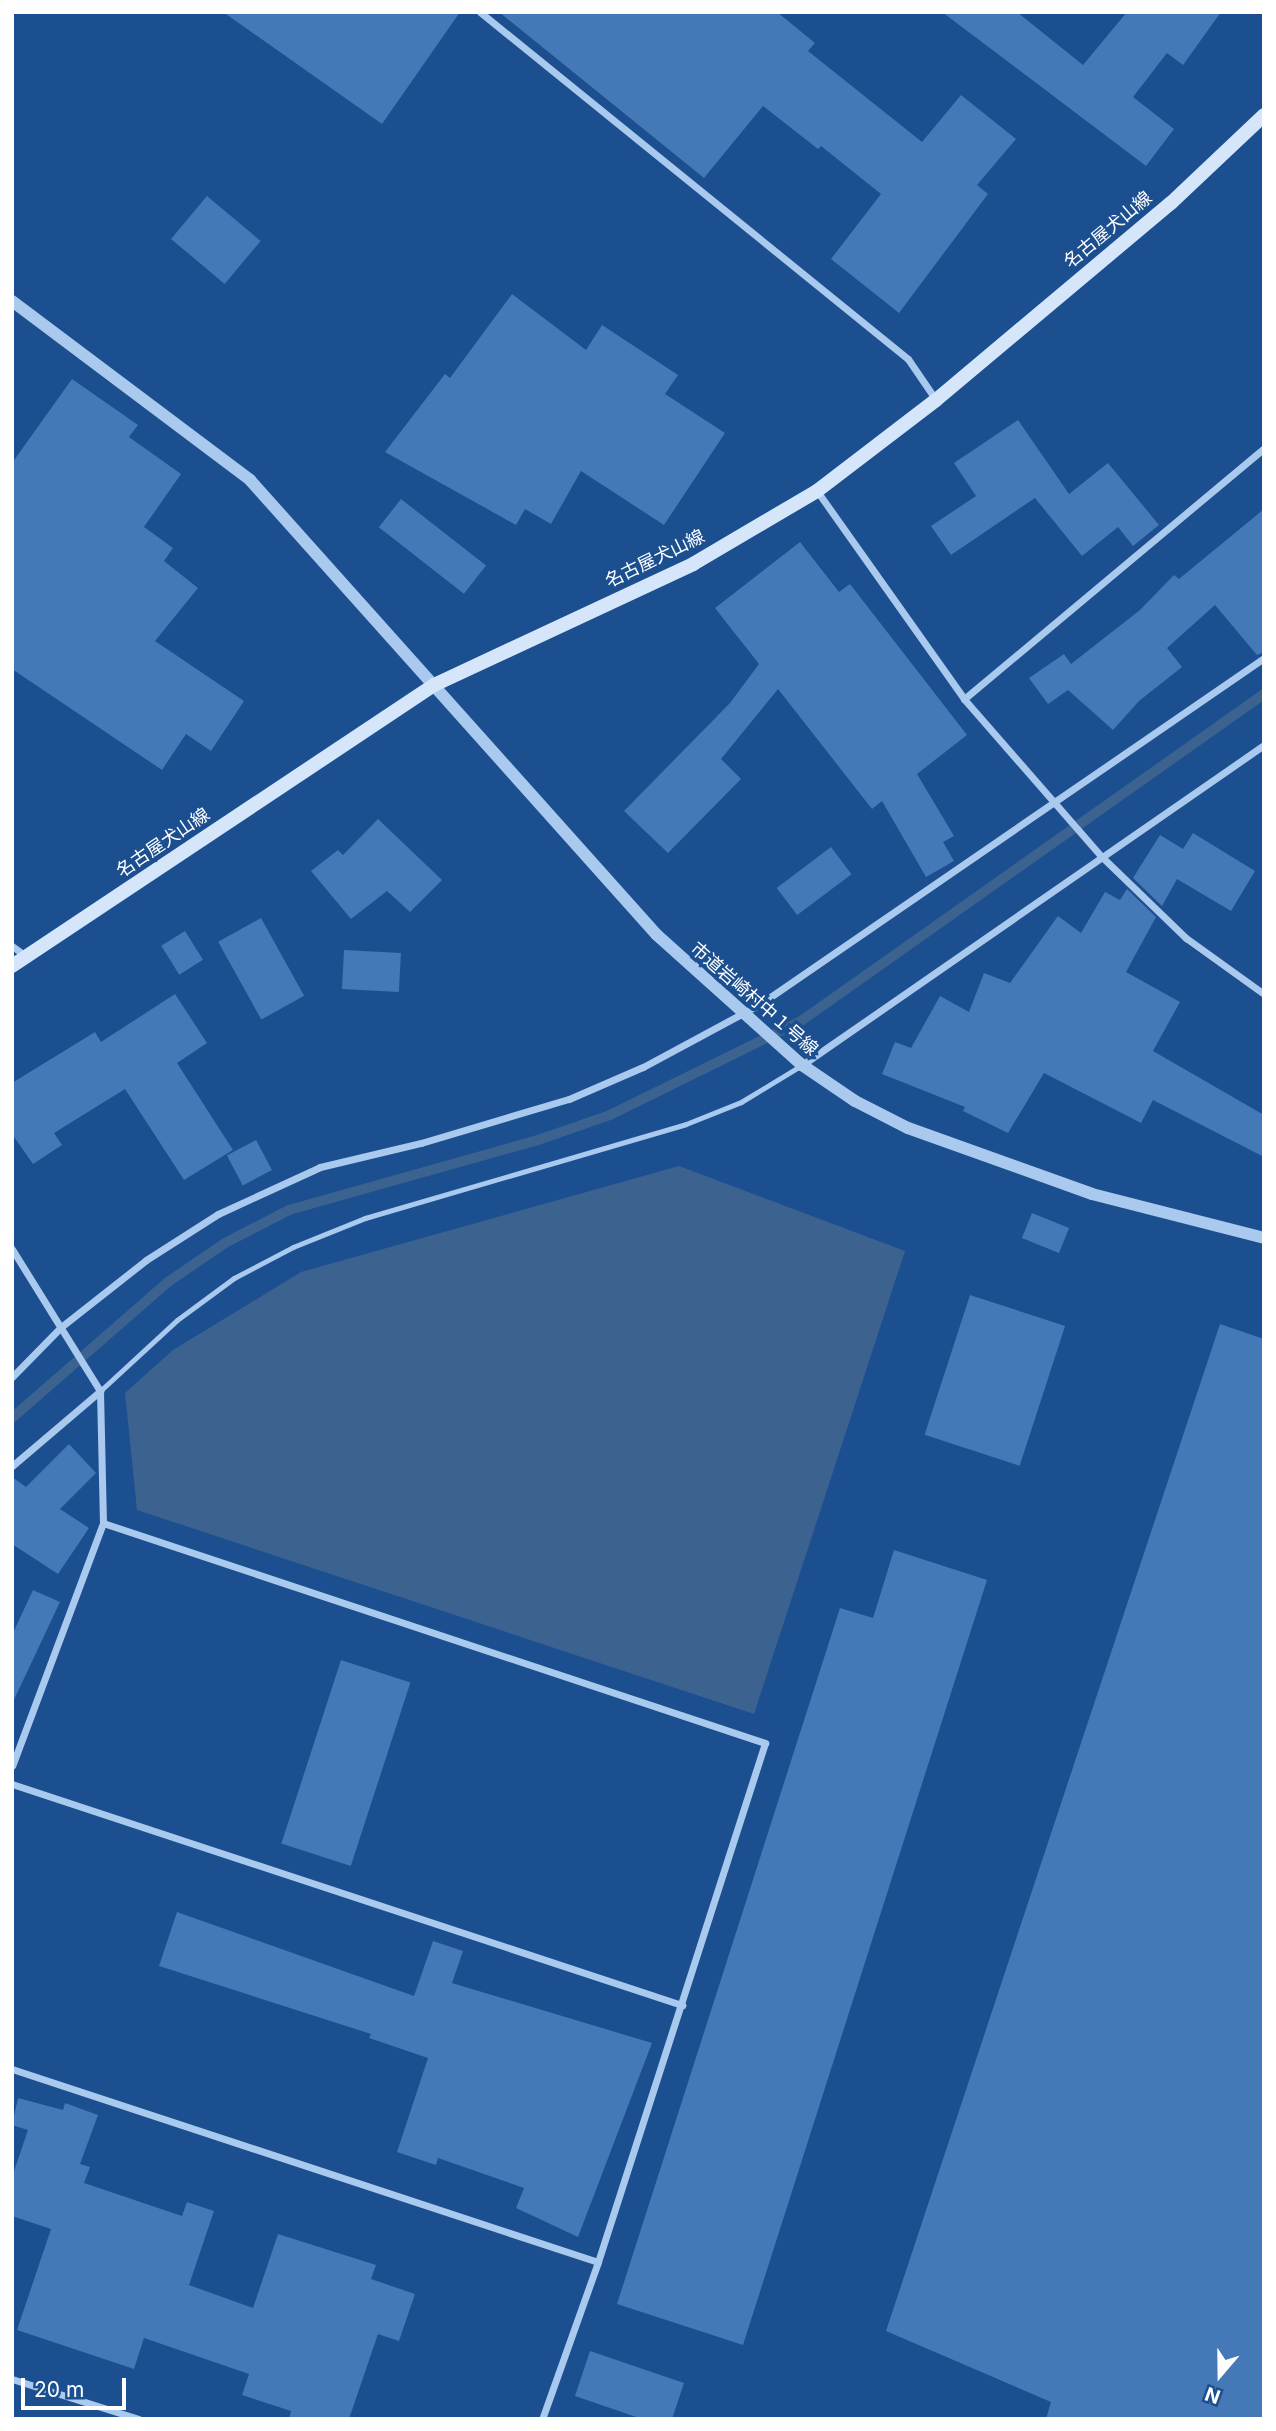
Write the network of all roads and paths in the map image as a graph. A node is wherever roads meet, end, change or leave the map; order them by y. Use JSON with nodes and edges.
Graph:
{"nodes":[{"id":1,"x":480,"y":12,"type":"edge"},
{"id":2,"x":1264,"y":115,"type":"edge"},
{"id":3,"x":12,"y":300,"type":"edge"},
{"id":4,"x":936,"y":400,"type":"junction"},
{"id":5,"x":1264,"y":448,"type":"edge"},
{"id":6,"x":817,"y":491,"type":"junction"},
{"id":7,"x":1264,"y":658,"type":"edge"},
{"id":8,"x":434,"y":685,"type":"junction"},
{"id":9,"x":964,"y":699,"type":"junction"},
{"id":10,"x":1264,"y":746,"type":"edge"},
{"id":11,"x":1054,"y":801,"type":"junction"},
{"id":12,"x":1102,"y":858,"type":"junction"},
{"id":13,"x":12,"y":946,"type":"edge"},
{"id":14,"x":27,"y":957,"type":"junction"},
{"id":15,"x":12,"y":967,"type":"edge"},
{"id":16,"x":1264,"y":994,"type":"edge"},
{"id":17,"x":745,"y":1018,"type":"junction"},
{"id":18,"x":802,"y":1065,"type":"junction"},
{"id":19,"x":1264,"y":1238,"type":"edge"},
{"id":20,"x":12,"y":1249,"type":"edge"},
{"id":21,"x":61,"y":1327,"type":"junction"},
{"id":22,"x":12,"y":1377,"type":"edge"},
{"id":23,"x":100,"y":1391,"type":"junction"},
{"id":24,"x":12,"y":1466,"type":"edge"},
{"id":25,"x":103,"y":1523,"type":"junction"},
{"id":26,"x":12,"y":1766,"type":"edge"},
{"id":27,"x":12,"y":1784,"type":"edge"},
{"id":28,"x":682,"y":2005,"type":"junction"},
{"id":29,"x":12,"y":2069,"type":"edge"},
{"id":30,"x":598,"y":2262,"type":"junction"},
{"id":31,"x":12,"y":2379,"type":"edge"},
{"id":32,"x":139,"y":2419,"type":"edge"},
{"id":33,"x":542,"y":2419,"type":"edge"}],
"edges":[{"from":1,"to":4,"type":"street"},
{"from":2,"to":4,"type":"main road","name":"名古屋犬山線"},
{"from":3,"to":8,"type":"street","name":"市道岩崎村中１号線"},
{"from":4,"to":6,"type":"main road","name":"名古屋犬山線"},
{"from":5,"to":9,"type":"street"},
{"from":6,"to":8,"type":"main road","name":"名古屋犬山線"},
{"from":6,"to":9,"type":"street"},
{"from":7,"to":11,"type":"street"},
{"from":8,"to":14,"type":"main road","name":"名古屋犬山線"},
{"from":8,"to":17,"type":"street","name":"市道岩崎村中１号線"},
{"from":9,"to":11,"type":"street"},
{"from":10,"to":12,"type":"street"},
{"from":11,"to":12,"type":"street"},
{"from":11,"to":17,"type":"street"},
{"from":12,"to":16,"type":"street"},
{"from":12,"to":18,"type":"street"},
{"from":13,"to":14,"type":"street"},
{"from":14,"to":15,"type":"main road","name":"名古屋犬山線"},
{"from":17,"to":18,"type":"street","name":"市道岩崎村中１号線"},
{"from":17,"to":21,"type":"street"},
{"from":18,"to":19,"type":"street","name":"市道岩崎村中１号線"},
{"from":18,"to":23,"type":"lane"},
{"from":20,"to":21,"type":"street"},
{"from":21,"to":22,"type":"street"},
{"from":21,"to":23,"type":"street"},
{"from":23,"to":24,"type":"street"},
{"from":23,"to":25,"type":"street"},
{"from":25,"to":26,"type":"street"},
{"from":25,"to":28,"type":"street"},
{"from":27,"to":28,"type":"street"},
{"from":28,"to":30,"type":"street"},
{"from":29,"to":30,"type":"street"},
{"from":30,"to":33,"type":"street"},
{"from":31,"to":32,"type":"street"}]}
